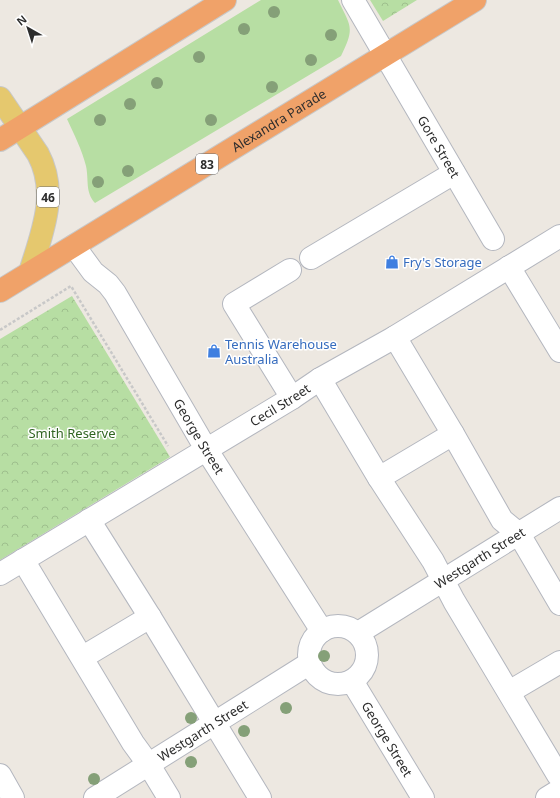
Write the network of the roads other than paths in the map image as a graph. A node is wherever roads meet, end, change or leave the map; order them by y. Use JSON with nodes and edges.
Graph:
{"nodes":[{"id":1,"x":225,"y":0,"type":"edge"},
{"id":2,"x":353,"y":0,"type":"edge"},
{"id":3,"x":476,"y":0,"type":"edge"},
{"id":4,"x":385,"y":55,"type":"junction"},
{"id":5,"x":0,"y":98,"type":"edge"},
{"id":6,"x":20,"y":127,"type":"junction"},
{"id":7,"x":0,"y":140,"type":"edge"},
{"id":8,"x":454,"y":173,"type":"junction"},
{"id":9,"x":560,"y":236,"type":"edge"},
{"id":10,"x":493,"y":239,"type":"dead end"},
{"id":11,"x":74,"y":246,"type":"junction"},
{"id":12,"x":311,"y":258,"type":"dead end"},
{"id":13,"x":509,"y":267,"type":"junction"},
{"id":14,"x":290,"y":270,"type":"dead end"},
{"id":15,"x":30,"y":272,"type":"junction"},
{"id":16,"x":0,"y":291,"type":"edge"},
{"id":17,"x":395,"y":337,"type":"junction"},
{"id":18,"x":560,"y":351,"type":"edge"},
{"id":19,"x":320,"y":379,"type":"junction"},
{"id":20,"x":292,"y":398,"type":"junction"},
{"id":21,"x":454,"y":434,"type":"junction"},
{"id":22,"x":206,"y":449,"type":"junction"},
{"id":23,"x":379,"y":478,"type":"junction"},
{"id":24,"x":560,"y":508,"type":"edge"},
{"id":25,"x":89,"y":520,"type":"junction"},
{"id":26,"x":519,"y":534,"type":"junction"},
{"id":27,"x":23,"y":560,"type":"junction"},
{"id":28,"x":0,"y":574,"type":"edge"},
{"id":29,"x":443,"y":580,"type":"junction"},
{"id":30,"x":560,"y":604,"type":"edge"},
{"id":31,"x":150,"y":617,"type":"junction"},
{"id":32,"x":322,"y":631,"type":"junction"},
{"id":33,"x":358,"y":634,"type":"junction"},
{"id":34,"x":83,"y":658,"type":"junction"},
{"id":35,"x":560,"y":662,"type":"edge"},
{"id":36,"x":310,"y":663,"type":"junction"},
{"id":37,"x":352,"y":680,"type":"junction"},
{"id":38,"x":510,"y":692,"type":"junction"},
{"id":39,"x":214,"y":723,"type":"junction"},
{"id":40,"x":149,"y":765,"type":"junction"},
{"id":41,"x":0,"y":775,"type":"edge"},
{"id":42,"x":560,"y":776,"type":"edge"},
{"id":43,"x":560,"y":790,"type":"edge"},
{"id":44,"x":13,"y":798,"type":"edge"},
{"id":45,"x":95,"y":798,"type":"edge"},
{"id":46,"x":169,"y":798,"type":"edge"},
{"id":47,"x":260,"y":798,"type":"edge"},
{"id":48,"x":423,"y":798,"type":"edge"},
{"id":49,"x":547,"y":798,"type":"edge"}],
"edges":[{"from":1,"to":6,"type":"highway"},
{"from":2,"to":4,"type":"street","name":"Gore Street"},
{"from":3,"to":4,"type":"highway","name":"Alexandra Parade","number":"83"},
{"from":4,"to":8,"type":"street","name":"Gore Street"},
{"from":4,"to":11,"type":"highway","name":"Alexandra Parade","number":"83"},
{"from":5,"to":6,"type":"main road","number":"46"},
{"from":6,"to":7,"type":"highway"},
{"from":6,"to":15,"type":"main road","number":"46"},
{"from":8,"to":10,"type":"street","name":"Gore Street"},
{"from":8,"to":12,"type":"street"},
{"from":9,"to":13,"type":"street","name":"Cecil Street"},
{"from":11,"to":15,"type":"highway","name":"Alexandra Parade","number":"83"},
{"from":11,"to":22,"type":"street","name":"George Street"},
{"from":13,"to":17,"type":"street","name":"Cecil Street"},
{"from":13,"to":18,"type":"street"},
{"from":14,"to":20,"type":"street"},
{"from":15,"to":16,"type":"highway","name":"Alexandra Parade"},
{"from":17,"to":19,"type":"street","name":"Cecil Street"},
{"from":17,"to":21,"type":"street"},
{"from":19,"to":20,"type":"street","name":"Cecil Street"},
{"from":19,"to":23,"type":"street"},
{"from":20,"to":22,"type":"street","name":"Cecil Street"},
{"from":21,"to":23,"type":"street"},
{"from":21,"to":26,"type":"street"},
{"from":22,"to":25,"type":"street","name":"Cecil Street"},
{"from":22,"to":32,"type":"street","name":"George Street"},
{"from":23,"to":29,"type":"street"},
{"from":24,"to":26,"type":"street","name":"Westgarth Street"},
{"from":25,"to":27,"type":"street","name":"Cecil Street"},
{"from":25,"to":31,"type":"street"},
{"from":26,"to":29,"type":"street","name":"Westgarth Street"},
{"from":26,"to":30,"type":"street"},
{"from":27,"to":28,"type":"street","name":"Cecil Street"},
{"from":27,"to":34,"type":"street"},
{"from":29,"to":33,"type":"street","name":"Westgarth Street"},
{"from":29,"to":38,"type":"street"},
{"from":31,"to":34,"type":"street"},
{"from":31,"to":39,"type":"street"},
{"from":32,"to":33,"type":"street"},
{"from":32,"to":36,"type":"street"},
{"from":33,"to":37,"type":"street"},
{"from":34,"to":40,"type":"street"},
{"from":35,"to":38,"type":"street"},
{"from":36,"to":37,"type":"street"},
{"from":36,"to":39,"type":"street","name":"Westgarth Street"},
{"from":37,"to":48,"type":"street","name":"George Street"},
{"from":38,"to":42,"type":"street"},
{"from":39,"to":40,"type":"street","name":"Westgarth Street"},
{"from":39,"to":47,"type":"street"},
{"from":40,"to":45,"type":"street","name":"Westgarth Street"},
{"from":40,"to":46,"type":"street"},
{"from":41,"to":44,"type":"street"},
{"from":43,"to":49,"type":"street"}]}
